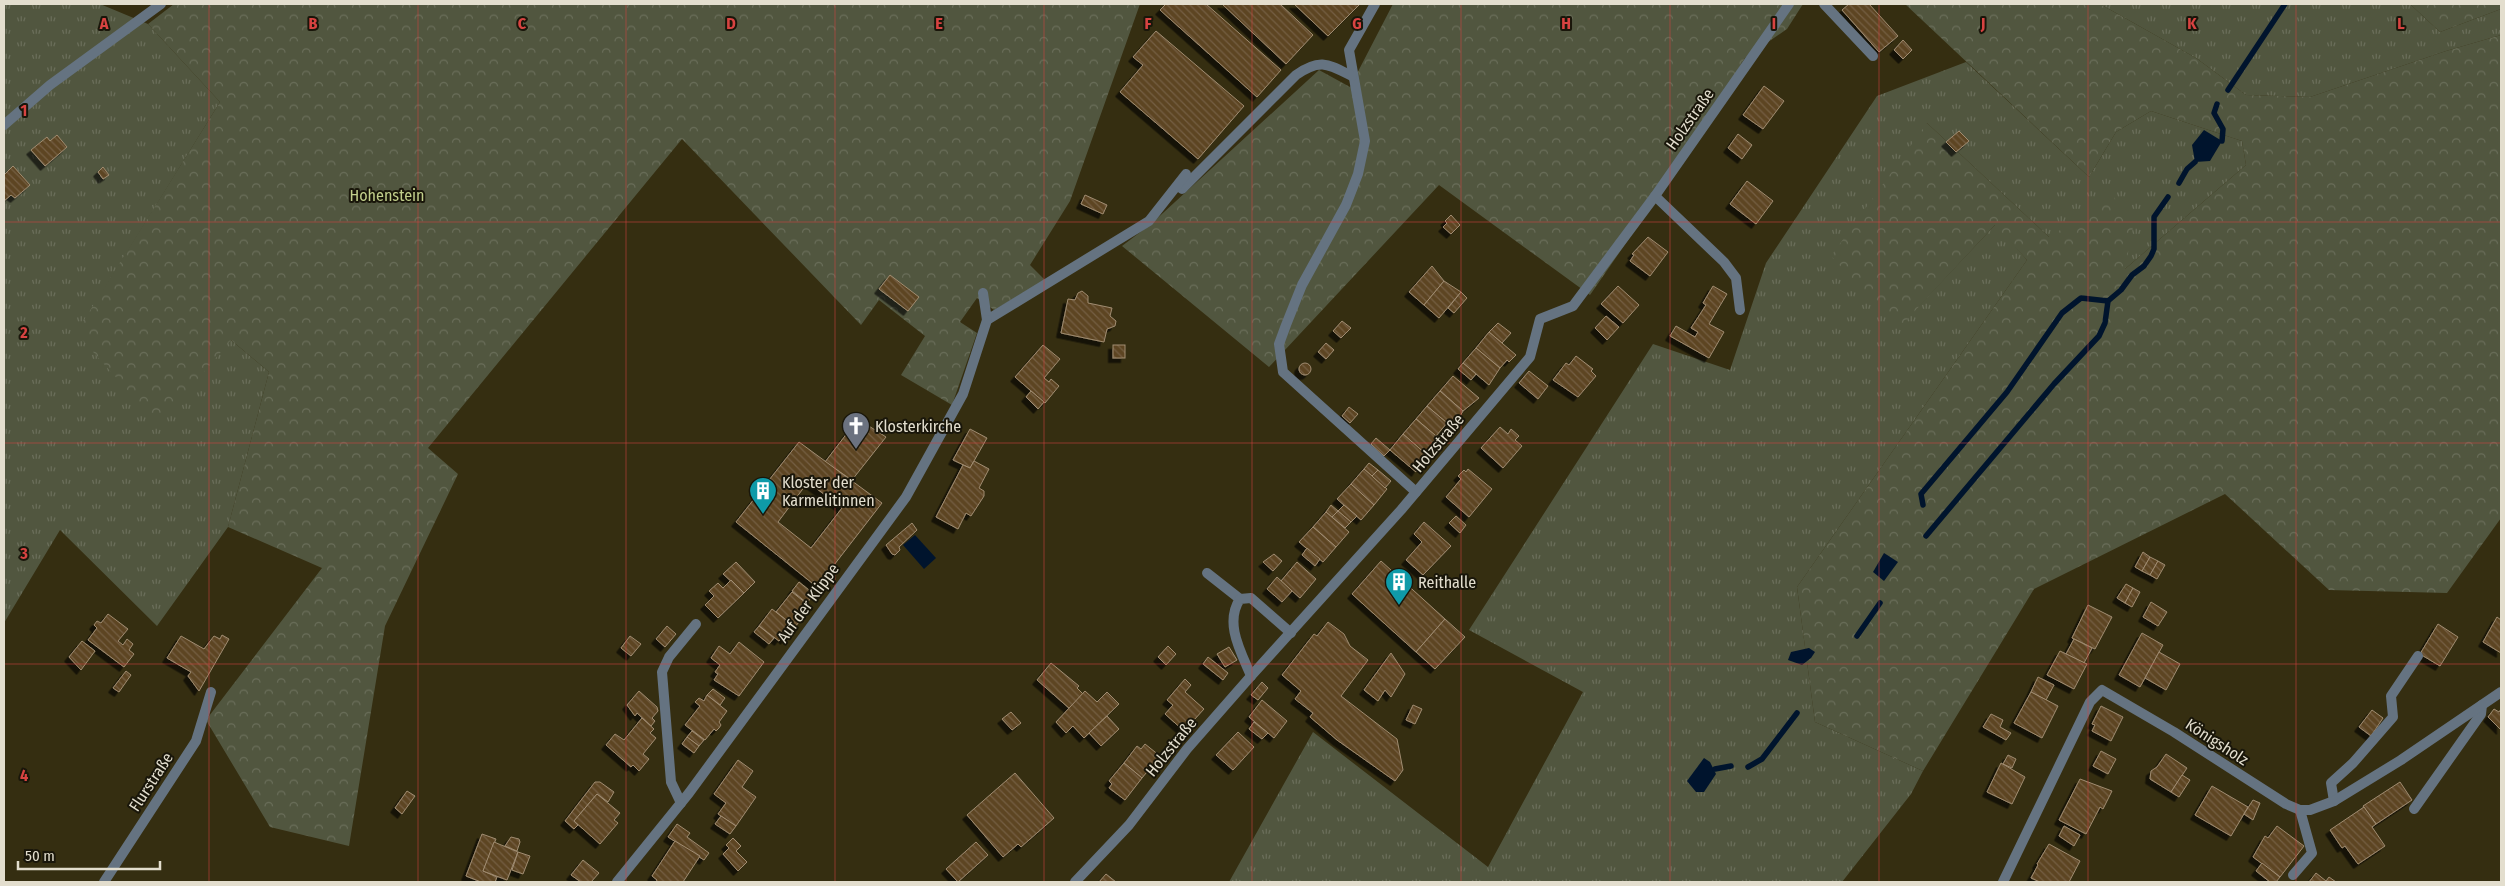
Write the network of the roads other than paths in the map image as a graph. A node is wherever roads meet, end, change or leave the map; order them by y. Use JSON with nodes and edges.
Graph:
{"nodes":[{"id":1,"x":160,"y":4,"type":"edge"},
{"id":2,"x":1375,"y":4,"type":"edge"},
{"id":3,"x":1789,"y":4,"type":"edge"},
{"id":4,"x":1824,"y":4,"type":"edge"},
{"id":5,"x":1873,"y":56,"type":"dead end"},
{"id":6,"x":1352,"y":76,"type":"junction"},
{"id":7,"x":4,"y":125,"type":"edge"},
{"id":8,"x":1186,"y":174,"type":"dead end"},
{"id":9,"x":1655,"y":196,"type":"junction"},
{"id":10,"x":1149,"y":221,"type":"junction"},
{"id":11,"x":983,"y":293,"type":"dead end"},
{"id":12,"x":1740,"y":310,"type":"dead end"},
{"id":13,"x":987,"y":320,"type":"junction"},
{"id":14,"x":1416,"y":492,"type":"junction"},
{"id":15,"x":1207,"y":573,"type":"dead end"},
{"id":16,"x":1240,"y":599,"type":"junction"},
{"id":17,"x":696,"y":624,"type":"dead end"},
{"id":18,"x":1291,"y":633,"type":"junction"},
{"id":19,"x":2418,"y":656,"type":"dead end"},
{"id":20,"x":1251,"y":676,"type":"junction"},
{"id":21,"x":211,"y":692,"type":"dead end"},
{"id":22,"x":2501,"y":692,"type":"edge"},
{"id":23,"x":2482,"y":705,"type":"junction"},
{"id":24,"x":2334,"y":802,"type":"junction"},
{"id":25,"x":681,"y":803,"type":"junction"},
{"id":26,"x":2414,"y":809,"type":"dead end"},
{"id":27,"x":2300,"y":810,"type":"junction"},
{"id":28,"x":2293,"y":875,"type":"dead end"},
{"id":29,"x":104,"y":882,"type":"edge"},
{"id":30,"x":617,"y":882,"type":"edge"},
{"id":31,"x":1075,"y":882,"type":"edge"},
{"id":32,"x":2003,"y":882,"type":"edge"}],
"edges":[{"from":1,"to":7,"type":"street"},
{"from":2,"to":6,"type":"street"},
{"from":3,"to":9,"type":"street","name":"Holzstraße"},
{"from":4,"to":5,"type":"street"},
{"from":6,"to":10,"type":"street"},
{"from":6,"to":14,"type":"street"},
{"from":8,"to":10,"type":"street"},
{"from":9,"to":12,"type":"street"},
{"from":9,"to":14,"type":"street","name":"Holzstraße"},
{"from":10,"to":13,"type":"street"},
{"from":11,"to":13,"type":"street"},
{"from":13,"to":25,"type":"street","name":"Auf der Klippe"},
{"from":14,"to":18,"type":"street","name":"Holzstraße"},
{"from":15,"to":16,"type":"street"},
{"from":16,"to":18,"type":"street"},
{"from":16,"to":20,"type":"street"},
{"from":17,"to":25,"type":"street"},
{"from":18,"to":20,"type":"street","name":"Holzstraße"},
{"from":19,"to":24,"type":"street"},
{"from":20,"to":31,"type":"street","name":"Holzstraße"},
{"from":21,"to":29,"type":"street","name":"Flurstraße"},
{"from":22,"to":23,"type":"street"},
{"from":23,"to":24,"type":"street"},
{"from":23,"to":26,"type":"street"},
{"from":24,"to":27,"type":"street"},
{"from":25,"to":30,"type":"street","name":"Auf der Klippe"},
{"from":27,"to":28,"type":"street"},
{"from":27,"to":32,"type":"street","name":"Königsholz"}]}
